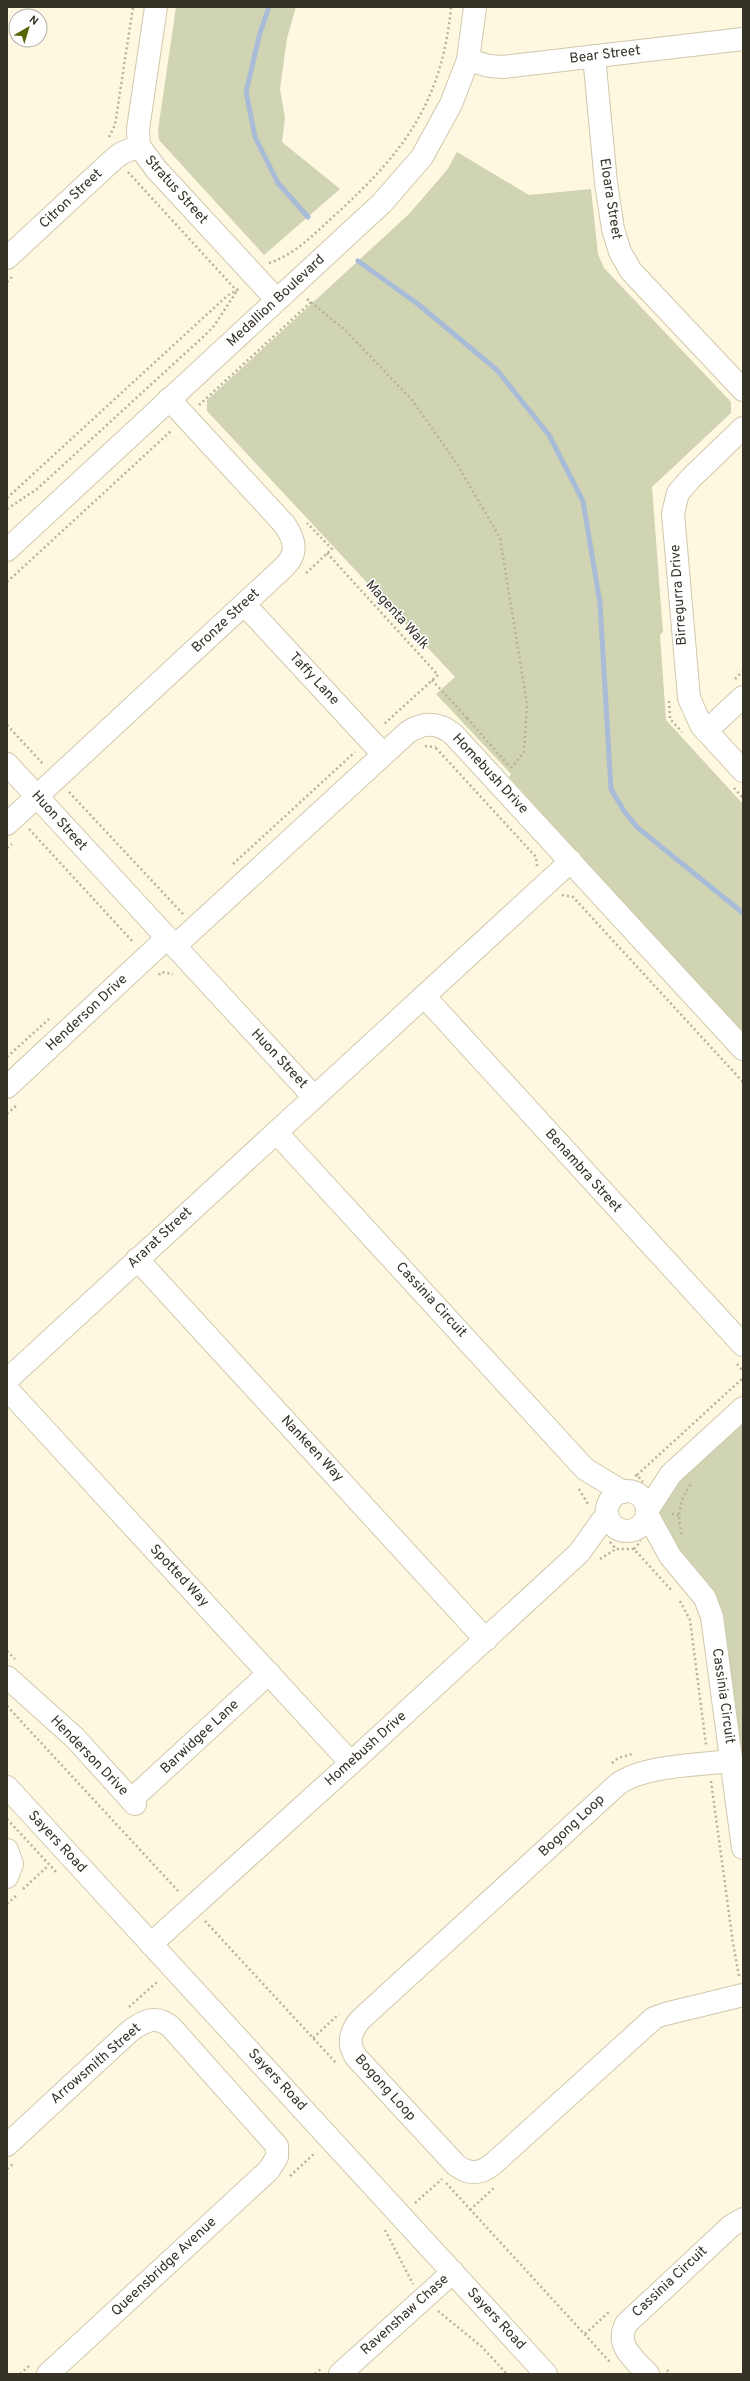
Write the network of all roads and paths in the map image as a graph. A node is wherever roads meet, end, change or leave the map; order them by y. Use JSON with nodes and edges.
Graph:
{"nodes":[{"id":1,"x":156,"y":7,"type":"edge"},
{"id":2,"x":451,"y":7,"type":"edge"},
{"id":3,"x":475,"y":7,"type":"edge"},
{"id":4,"x":743,"y":39,"type":"edge"},
{"id":5,"x":594,"y":56,"type":"junction"},
{"id":6,"x":468,"y":60,"type":"junction"},
{"id":7,"x":139,"y":146,"type":"junction"},
{"id":8,"x":7,"y":258,"type":"edge"},
{"id":9,"x":284,"y":294,"type":"junction"},
{"id":10,"x":311,"y":302,"type":"junction"},
{"id":11,"x":743,"y":390,"type":"edge"},
{"id":12,"x":169,"y":399,"type":"junction"},
{"id":13,"x":188,"y":420,"type":"junction"},
{"id":14,"x":743,"y":428,"type":"edge"},
{"id":15,"x":7,"y":498,"type":"edge"},
{"id":16,"x":7,"y":509,"type":"edge"},
{"id":17,"x":7,"y":550,"type":"edge"},
{"id":18,"x":327,"y":553,"type":"dead end"},
{"id":19,"x":7,"y":582,"type":"edge"},
{"id":20,"x":245,"y":605,"type":"junction"},
{"id":21,"x":743,"y":671,"type":"edge"},
{"id":22,"x":432,"y":680,"type":"junction"},
{"id":23,"x":738,"y":689,"type":"edge"},
{"id":24,"x":468,"y":719,"type":"junction"},
{"id":25,"x":7,"y":725,"type":"edge"},
{"id":26,"x":706,"y":731,"type":"junction"},
{"id":27,"x":453,"y":734,"type":"junction"},
{"id":28,"x":422,"y":746,"type":"dead end"},
{"id":29,"x":376,"y":747,"type":"junction"},
{"id":30,"x":436,"y":747,"type":"junction"},
{"id":31,"x":7,"y":764,"type":"edge"},
{"id":32,"x":50,"y":767,"type":"junction"},
{"id":33,"x":743,"y":771,"type":"edge"},
{"id":34,"x":36,"y":796,"type":"junction"},
{"id":35,"x":12,"y":820,"type":"edge"},
{"id":36,"x":571,"y":861,"type":"junction"},
{"id":37,"x":228,"y":869,"type":"dead end"},
{"id":38,"x":556,"y":892,"type":"junction"},
{"id":39,"x":186,"y":907,"type":"dead end"},
{"id":40,"x":188,"y":920,"type":"junction"},
{"id":41,"x":177,"y":949,"type":"junction"},
{"id":42,"x":154,"y":965,"type":"junction"},
{"id":43,"x":156,"y":978,"type":"dead end"},
{"id":44,"x":424,"y":996,"type":"junction"},
{"id":45,"x":743,"y":1048,"type":"edge"},
{"id":46,"x":743,"y":1082,"type":"edge"},
{"id":47,"x":13,"y":1095,"type":"edge"},
{"id":48,"x":314,"y":1097,"type":"junction"},
{"id":49,"x":7,"y":1114,"type":"edge"},
{"id":50,"x":276,"y":1132,"type":"junction"},
{"id":51,"x":137,"y":1259,"type":"junction"},
{"id":52,"x":743,"y":1345,"type":"edge"},
{"id":53,"x":743,"y":1378,"type":"edge"},
{"id":54,"x":7,"y":1380,"type":"edge"},
{"id":55,"x":7,"y":1389,"type":"edge"},
{"id":56,"x":743,"y":1408,"type":"edge"},
{"id":57,"x":671,"y":1474,"type":"junction"},
{"id":58,"x":579,"y":1476,"type":"junction"},
{"id":59,"x":693,"y":1482,"type":"dead end"},
{"id":60,"x":630,"y":1486,"type":"junction"},
{"id":61,"x":601,"y":1509,"type":"junction"},
{"id":62,"x":648,"y":1512,"type":"junction"},
{"id":63,"x":672,"y":1514,"type":"dead end"},
{"id":64,"x":679,"y":1514,"type":"junction"},
{"id":65,"x":626,"y":1531,"type":"junction"},
{"id":66,"x":684,"y":1539,"type":"dead end"},
{"id":67,"x":579,"y":1553,"type":"junction"},
{"id":68,"x":670,"y":1556,"type":"junction"},
{"id":69,"x":486,"y":1640,"type":"junction"},
{"id":70,"x":269,"y":1673,"type":"junction"},
{"id":71,"x":7,"y":1677,"type":"edge"},
{"id":72,"x":7,"y":1706,"type":"edge"},
{"id":73,"x":351,"y":1763,"type":"junction"},
{"id":74,"x":733,"y":1770,"type":"junction"},
{"id":75,"x":704,"y":1782,"type":"dead end"},
{"id":76,"x":7,"y":1787,"type":"edge"},
{"id":77,"x":133,"y":1802,"type":"joint"},
{"id":78,"x":743,"y":1848,"type":"edge"},
{"id":79,"x":7,"y":1850,"type":"edge"},
{"id":80,"x":49,"y":1865,"type":"dead end"},
{"id":81,"x":7,"y":1877,"type":"edge"},
{"id":82,"x":7,"y":1904,"type":"edge"},
{"id":83,"x":193,"y":1907,"type":"junction"},
{"id":84,"x":151,"y":1944,"type":"junction"},
{"id":85,"x":738,"y":1983,"type":"edge"},
{"id":86,"x":340,"y":2068,"type":"dead end"},
{"id":87,"x":13,"y":2152,"type":"edge"},
{"id":88,"x":277,"y":2157,"type":"joint"},
{"id":89,"x":7,"y":2169,"type":"edge"},
{"id":90,"x":436,"y":2173,"type":"dead end"},
{"id":91,"x":743,"y":2219,"type":"edge"},
{"id":92,"x":452,"y":2272,"type":"junction"},
{"id":93,"x":611,"y":2363,"type":"dead end"},
{"id":94,"x":40,"y":2369,"type":"edge"},
{"id":95,"x":657,"y":2371,"type":"edge"},
{"id":96,"x":20,"y":2374,"type":"edge"},
{"id":97,"x":340,"y":2374,"type":"edge"},
{"id":98,"x":546,"y":2374,"type":"edge"},
{"id":99,"x":671,"y":2374,"type":"edge"}],
"edges":[{"from":1,"to":7,"type":"street","name":"Stratus Street"},
{"from":2,"to":9,"type":"path"},
{"from":3,"to":6,"type":"street","name":"Medallion Boulevard"},
{"from":4,"to":5,"type":"street","name":"Bear Street"},
{"from":5,"to":6,"type":"street","name":"Bear Street"},
{"from":5,"to":11,"type":"street","name":"Eloara Street"},
{"from":6,"to":9,"type":"street","name":"Medallion Boulevard"},
{"from":7,"to":8,"type":"street","name":"Citron Street"},
{"from":7,"to":9,"type":"street","name":"Stratus Street"},
{"from":9,"to":10,"type":"path"},
{"from":9,"to":12,"type":"street","name":"Medallion Boulevard"},
{"from":10,"to":13,"type":"path"},
{"from":10,"to":24,"type":"path"},
{"from":12,"to":13,"type":"street","name":"Bronze Street"},
{"from":12,"to":17,"type":"street","name":"Medallion Boulevard"},
{"from":13,"to":19,"type":"path"},
{"from":13,"to":20,"type":"street","name":"Bronze Street"},
{"from":14,"to":26,"type":"street","name":"Birregurra Drive"},
{"from":15,"to":16,"type":"path"},
{"from":18,"to":22,"type":"path","name":"Magenta Walk"},
{"from":20,"to":29,"type":"street","name":"Taffy Lane"},
{"from":20,"to":32,"type":"street","name":"Bronze Street"},
{"from":21,"to":23,"type":"path"},
{"from":22,"to":24,"type":"path"},
{"from":22,"to":29,"type":"path"},
{"from":23,"to":26,"type":"street"},
{"from":24,"to":27,"type":"path"},
{"from":25,"to":32,"type":"path"},
{"from":26,"to":33,"type":"street","name":"Birregurra Drive"},
{"from":27,"to":29,"type":"street","name":"Homebush Drive"},
{"from":27,"to":30,"type":"path"},
{"from":27,"to":36,"type":"street","name":"Homebush Drive"},
{"from":28,"to":30,"type":"path"},
{"from":29,"to":37,"type":"path"},
{"from":29,"to":40,"type":"street","name":"Homebush Drive"},
{"from":30,"to":38,"type":"path"},
{"from":31,"to":34,"type":"street","name":"Huon Street"},
{"from":32,"to":34,"type":"street","name":"Bronze Street"},
{"from":32,"to":40,"type":"path"},
{"from":34,"to":35,"type":"street","name":"Bronze Street"},
{"from":34,"to":41,"type":"street","name":"Huon Street"},
{"from":35,"to":42,"type":"path"},
{"from":36,"to":38,"type":"street","name":"Huon Street"},
{"from":36,"to":45,"type":"street","name":"Homebush Drive"},
{"from":38,"to":44,"type":"street","name":"Huon Street"},
{"from":38,"to":46,"type":"path"},
{"from":39,"to":40,"type":"path"},
{"from":40,"to":41,"type":"street","name":"Homebush Drive"},
{"from":41,"to":42,"type":"street","name":"Henderson Drive"},
{"from":41,"to":42,"type":"path"},
{"from":41,"to":48,"type":"street","name":"Huon Street"},
{"from":42,"to":43,"type":"path"},
{"from":42,"to":47,"type":"street","name":"Henderson Drive"},
{"from":44,"to":48,"type":"street","name":"Huon Street"},
{"from":44,"to":52,"type":"street","name":"Benambra Street"},
{"from":47,"to":49,"type":"path"},
{"from":48,"to":50,"type":"street","name":"Ararat Street"},
{"from":50,"to":51,"type":"street","name":"Ararat Street"},
{"from":50,"to":58,"type":"street","name":"Cassinia Circuit"},
{"from":51,"to":54,"type":"street","name":"Ararat Street"},
{"from":51,"to":69,"type":"street","name":"Nankeen Way"},
{"from":53,"to":60,"type":"path"},
{"from":55,"to":70,"type":"street","name":"Spotted Way"},
{"from":56,"to":57,"type":"street"},
{"from":57,"to":60,"type":"street"},
{"from":57,"to":62,"type":"street"},
{"from":58,"to":60,"type":"street","name":"Cassinia Circuit"},
{"from":58,"to":61,"type":"street","name":"Cassinia Circuit"},
{"from":58,"to":61,"type":"path"},
{"from":59,"to":64,"type":"path"},
{"from":60,"to":61,"type":"street"},
{"from":60,"to":62,"type":"street"},
{"from":61,"to":65,"type":"street"},
{"from":61,"to":67,"type":"street","name":"Homebush Drive"},
{"from":62,"to":65,"type":"street"},
{"from":62,"to":68,"type":"street","name":"Cassinia Circuit"},
{"from":63,"to":64,"type":"path"},
{"from":64,"to":66,"type":"path"},
{"from":65,"to":67,"type":"street","name":"Homebush Drive"},
{"from":65,"to":68,"type":"street","name":"Cassinia Circuit"},
{"from":67,"to":69,"type":"street","name":"Homebush Drive"},
{"from":68,"to":74,"type":"street","name":"Cassinia Circuit"},
{"from":69,"to":73,"type":"street","name":"Homebush Drive"},
{"from":70,"to":73,"type":"street","name":"Spotted Way"},
{"from":70,"to":77,"type":"street","name":"Barwidgee Lane"},
{"from":71,"to":77,"type":"street","name":"Henderson Drive"},
{"from":72,"to":83,"type":"path"},
{"from":73,"to":83,"type":"street","name":"Homebush Drive"},
{"from":74,"to":75,"type":"path"},
{"from":74,"to":78,"type":"street","name":"Cassinia Circuit"},
{"from":74,"to":85,"type":"street","name":"Bogong Loop"},
{"from":76,"to":84,"type":"street","name":"Sayers Road"},
{"from":79,"to":81,"type":"street"},
{"from":80,"to":82,"type":"path"},
{"from":83,"to":84,"type":"street","name":"Homebush Drive"},
{"from":83,"to":86,"type":"path"},
{"from":84,"to":92,"type":"street","name":"Sayers Road"},
{"from":87,"to":88,"type":"street","name":"Arrowsmith Street"},
{"from":87,"to":89,"type":"path"},
{"from":88,"to":94,"type":"street","name":"Queensbridge Avenue"},
{"from":90,"to":93,"type":"path"},
{"from":91,"to":95,"type":"street","name":"Cassinia Circuit"},
{"from":92,"to":97,"type":"street","name":"Ravenshaw Chase"},
{"from":92,"to":98,"type":"street","name":"Sayers Road"},
{"from":94,"to":96,"type":"path"},
{"from":95,"to":99,"type":"path"}]}
